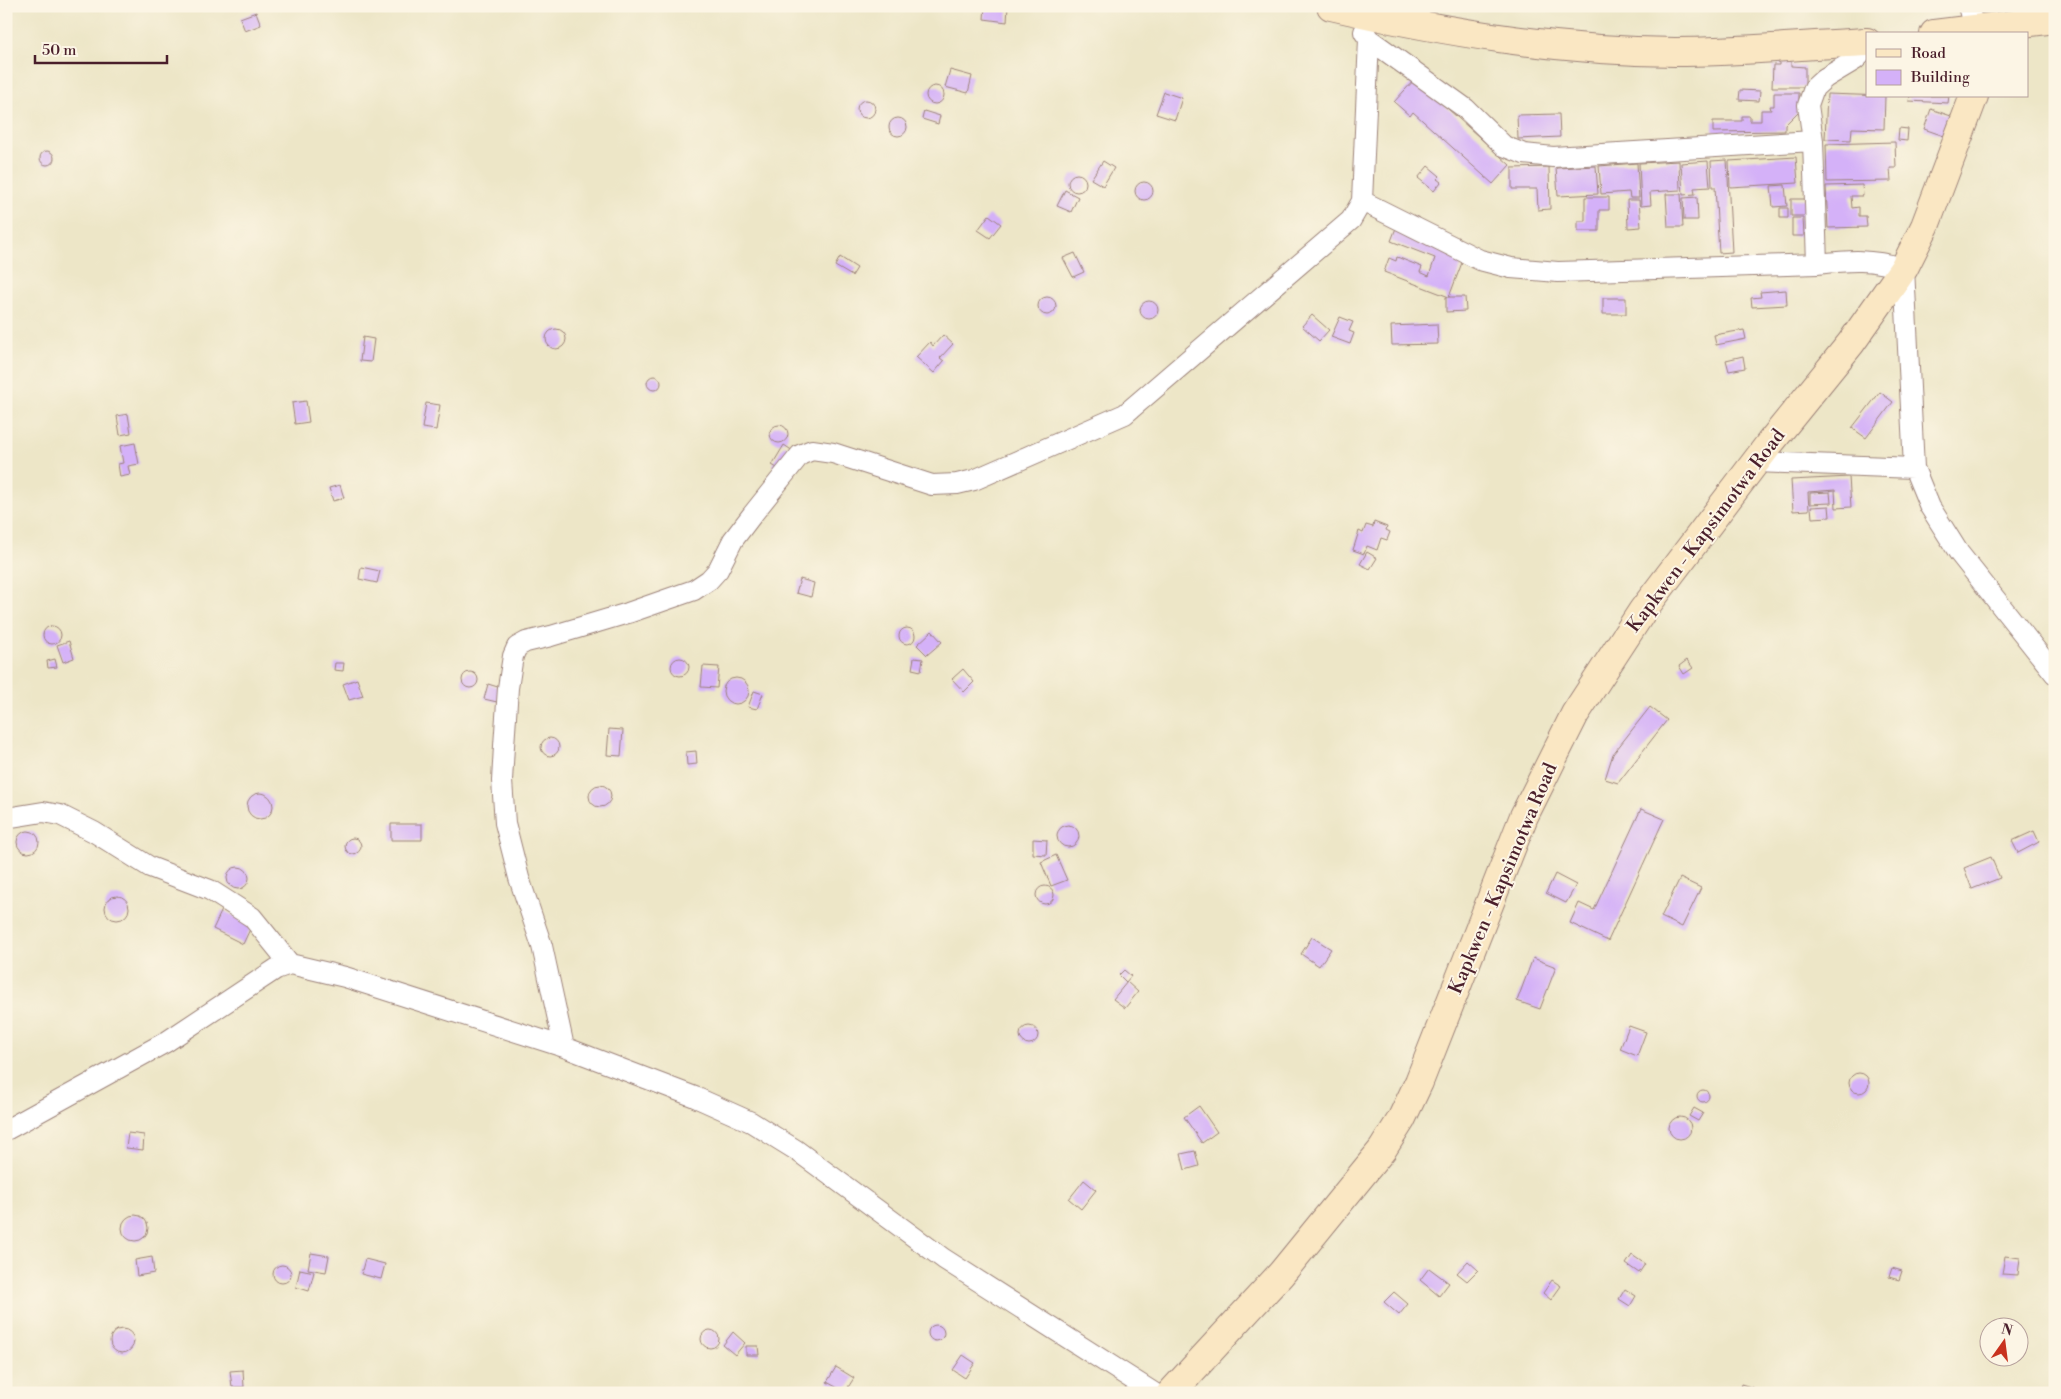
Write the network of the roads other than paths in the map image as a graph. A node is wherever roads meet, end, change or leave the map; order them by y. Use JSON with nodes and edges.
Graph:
{"nodes":[{"id":1,"x":1341,"y":9,"type":"edge"},
{"id":2,"x":2055,"y":19,"type":"edge"},
{"id":3,"x":1986,"y":24,"type":"edge"},
{"id":4,"x":1944,"y":32,"type":"edge"},
{"id":5,"x":1369,"y":39,"type":"junction"},
{"id":6,"x":1866,"y":42,"type":"edge"},
{"id":7,"x":1866,"y":49,"type":"edge"},
{"id":8,"x":1973,"y":98,"type":"edge"},
{"id":9,"x":1813,"y":141,"type":"junction"},
{"id":10,"x":1362,"y":201,"type":"junction"},
{"id":11,"x":1817,"y":264,"type":"junction"},
{"id":12,"x":1904,"y":268,"type":"junction"},
{"id":13,"x":1756,"y":462,"type":"junction"},
{"id":14,"x":1914,"y":468,"type":"junction"},
{"id":15,"x":2055,"y":674,"type":"edge"},
{"id":16,"x":6,"y":818,"type":"edge"},
{"id":17,"x":290,"y":964,"type":"junction"},
{"id":18,"x":564,"y":1047,"type":"junction"},
{"id":19,"x":6,"y":1130,"type":"edge"},
{"id":20,"x":1154,"y":1393,"type":"edge"},
{"id":21,"x":1171,"y":1393,"type":"edge"}],
"edges":[{"from":1,"to":5,"type":"street"},
{"from":1,"to":6,"type":"street"},
{"from":2,"to":3,"type":"street"},
{"from":3,"to":4,"type":"street"},
{"from":5,"to":9,"type":"street"},
{"from":5,"to":10,"type":"street"},
{"from":7,"to":9,"type":"street"},
{"from":8,"to":12,"type":"street","name":"Kapkwen - Kapsimotwa Road"},
{"from":9,"to":11,"type":"street"},
{"from":10,"to":11,"type":"street"},
{"from":10,"to":18,"type":"street"},
{"from":11,"to":12,"type":"street"},
{"from":12,"to":13,"type":"street","name":"Kapkwen - Kapsimotwa Road"},
{"from":12,"to":14,"type":"street"},
{"from":13,"to":14,"type":"street"},
{"from":13,"to":21,"type":"street","name":"Kapkwen - Kapsimotwa Road"},
{"from":14,"to":15,"type":"street"},
{"from":16,"to":17,"type":"street"},
{"from":17,"to":18,"type":"street"},
{"from":17,"to":19,"type":"street"},
{"from":18,"to":20,"type":"street"}]}
